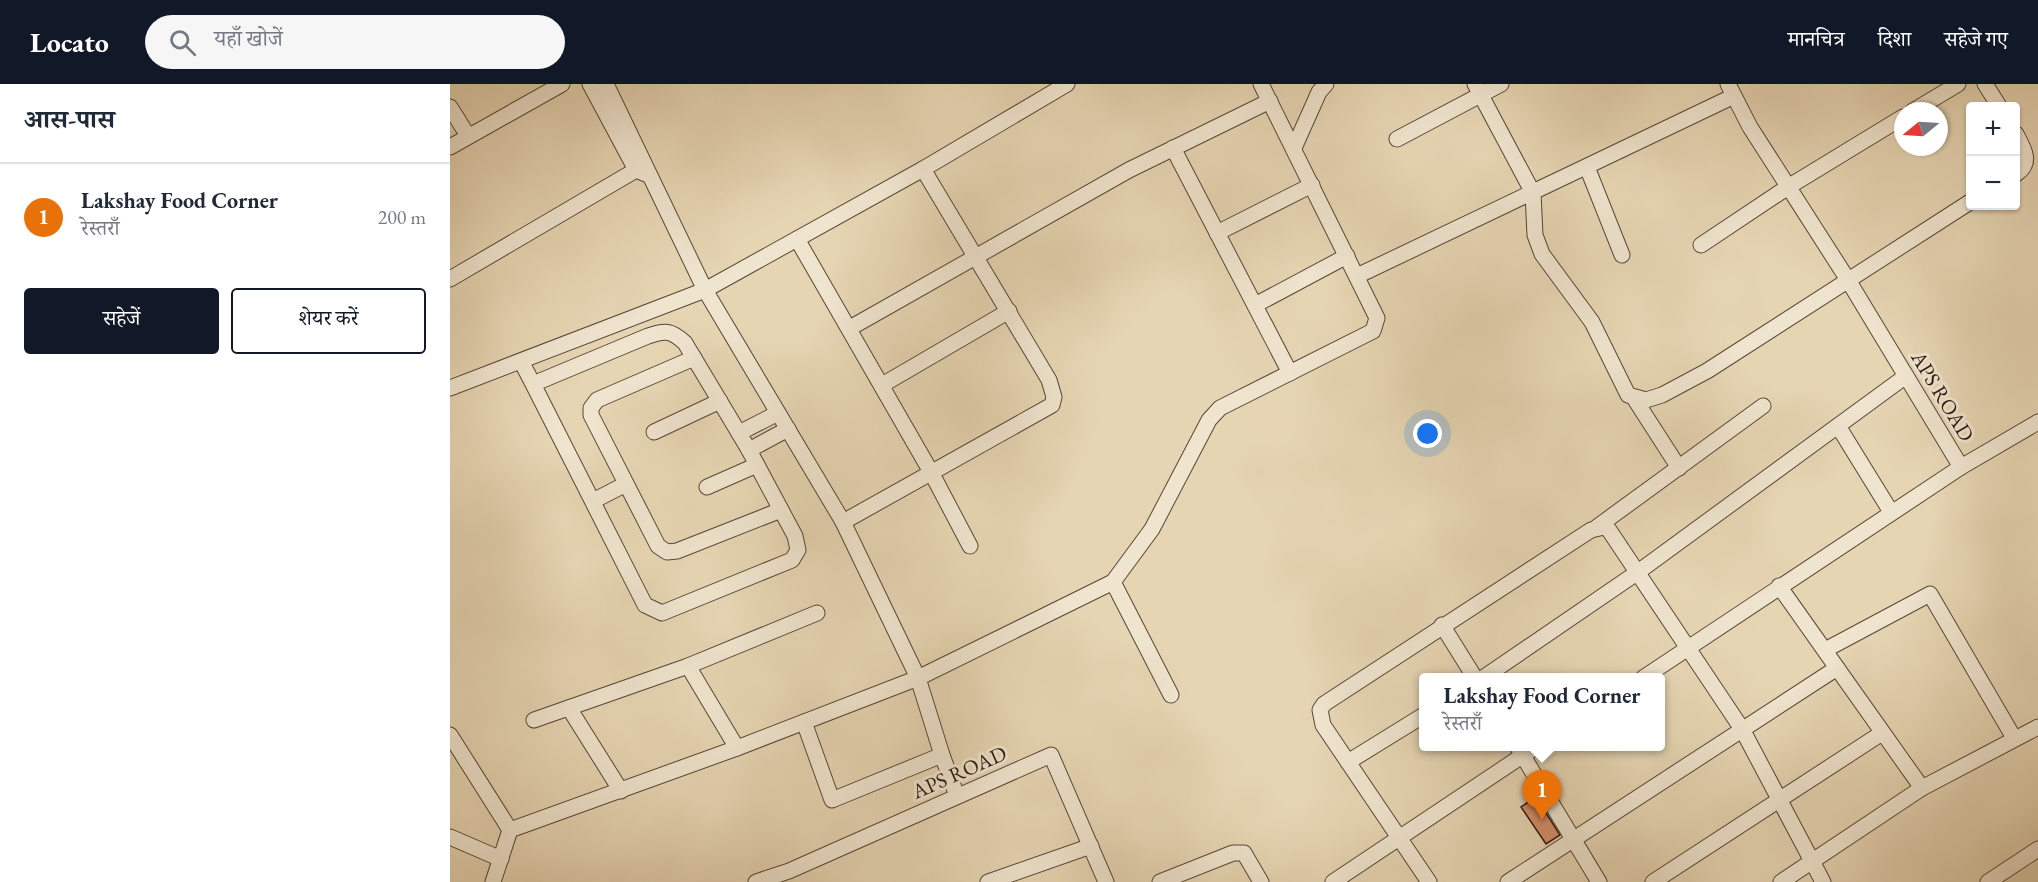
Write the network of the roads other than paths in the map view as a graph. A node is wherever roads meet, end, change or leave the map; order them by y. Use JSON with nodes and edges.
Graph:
{"nodes":[{"id":1,"x":562,"y":84,"type":"edge"},
{"id":2,"x":590,"y":84,"type":"edge"},
{"id":3,"x":606,"y":84,"type":"edge"},
{"id":4,"x":1067,"y":84,"type":"edge"},
{"id":5,"x":1262,"y":84,"type":"edge"},
{"id":6,"x":1326,"y":84,"type":"edge"},
{"id":7,"x":1501,"y":84,"type":"edge"},
{"id":8,"x":1958,"y":84,"type":"edge"},
{"id":9,"x":1985,"y":84,"type":"edge"},
{"id":10,"x":1477,"y":89,"type":"edge"},
{"id":11,"x":1731,"y":90,"type":"edge"},
{"id":12,"x":1270,"y":100,"type":"junction"},
{"id":13,"x":1928,"y":102,"type":"edge"},
{"id":14,"x":1996,"y":102,"type":"edge"},
{"id":15,"x":450,"y":107,"type":"edge"},
{"id":16,"x":1894,"y":122,"type":"edge"},
{"id":17,"x":468,"y":136,"type":"junction"},
{"id":18,"x":1397,"y":139,"type":"dead end"},
{"id":19,"x":2020,"y":141,"type":"edge"},
{"id":20,"x":450,"y":147,"type":"edge"},
{"id":21,"x":1173,"y":148,"type":"junction"},
{"id":22,"x":1294,"y":148,"type":"junction"},
{"id":23,"x":1587,"y":167,"type":"junction"},
{"id":24,"x":923,"y":169,"type":"junction"},
{"id":25,"x":2020,"y":171,"type":"edge"},
{"id":26,"x":643,"y":172,"type":"junction"},
{"id":27,"x":1312,"y":185,"type":"junction"},
{"id":28,"x":1788,"y":187,"type":"junction"},
{"id":29,"x":1533,"y":193,"type":"junction"},
{"id":30,"x":1966,"y":205,"type":"edge"},
{"id":31,"x":1217,"y":233,"type":"junction"},
{"id":32,"x":797,"y":239,"type":"junction"},
{"id":33,"x":1701,"y":245,"type":"dead end"},
{"id":34,"x":1622,"y":255,"type":"dead end"},
{"id":35,"x":1347,"y":256,"type":"junction"},
{"id":36,"x":977,"y":257,"type":"junction"},
{"id":37,"x":1357,"y":276,"type":"junction"},
{"id":38,"x":450,"y":279,"type":"edge"},
{"id":39,"x":1848,"y":280,"type":"junction"},
{"id":40,"x":705,"y":290,"type":"junction"},
{"id":41,"x":1255,"y":305,"type":"junction"},
{"id":42,"x":1009,"y":311,"type":"junction"},
{"id":43,"x":850,"y":328,"type":"junction"},
{"id":44,"x":589,"y":335,"type":"junction"},
{"id":45,"x":599,"y":357,"type":"junction"},
{"id":46,"x":694,"y":358,"type":"junction"},
{"id":47,"x":521,"y":361,"type":"junction"},
{"id":48,"x":1290,"y":373,"type":"junction"},
{"id":49,"x":1906,"y":376,"type":"junction"},
{"id":50,"x":533,"y":384,"type":"junction"},
{"id":51,"x":882,"y":385,"type":"junction"},
{"id":52,"x":450,"y":388,"type":"edge"},
{"id":53,"x":1634,"y":399,"type":"junction"},
{"id":54,"x":720,"y":401,"type":"junction"},
{"id":55,"x":1763,"y":406,"type":"dead end"},
{"id":56,"x":778,"y":413,"type":"junction"},
{"id":57,"x":2038,"y":422,"type":"edge"},
{"id":58,"x":1838,"y":426,"type":"junction"},
{"id":59,"x":788,"y":429,"type":"junction"},
{"id":60,"x":654,"y":432,"type":"dead end"},
{"id":61,"x":739,"y":433,"type":"junction"},
{"id":62,"x":749,"y":450,"type":"junction"},
{"id":63,"x":757,"y":465,"type":"junction"},
{"id":64,"x":1961,"y":467,"type":"junction"},
{"id":65,"x":1679,"y":468,"type":"junction"},
{"id":66,"x":931,"y":472,"type":"junction"},
{"id":67,"x":627,"y":484,"type":"junction"},
{"id":68,"x":707,"y":487,"type":"dead end"},
{"id":69,"x":593,"y":501,"type":"junction"},
{"id":70,"x":781,"y":510,"type":"junction"},
{"id":71,"x":1891,"y":512,"type":"junction"},
{"id":72,"x":843,"y":522,"type":"junction"},
{"id":73,"x":1597,"y":527,"type":"junction"},
{"id":74,"x":970,"y":546,"type":"dead end"},
{"id":75,"x":1638,"y":572,"type":"junction"},
{"id":76,"x":1113,"y":582,"type":"junction"},
{"id":77,"x":1779,"y":586,"type":"junction"},
{"id":78,"x":817,"y":613,"type":"dead end"},
{"id":79,"x":1442,"y":625,"type":"junction"},
{"id":80,"x":1687,"y":649,"type":"junction"},
{"id":81,"x":1825,"y":650,"type":"junction"},
{"id":82,"x":688,"y":666,"type":"junction"},
{"id":83,"x":1837,"y":668,"type":"junction"},
{"id":84,"x":1472,"y":673,"type":"edge"},
{"id":85,"x":1490,"y":673,"type":"edge"},
{"id":86,"x":1651,"y":673,"type":"edge"},
{"id":87,"x":918,"y":678,"type":"junction"},
{"id":88,"x":1171,"y":695,"type":"dead end"},
{"id":89,"x":569,"y":708,"type":"junction"},
{"id":90,"x":1419,"y":718,"type":"edge"},
{"id":91,"x":534,"y":720,"type":"dead end"},
{"id":92,"x":804,"y":722,"type":"junction"},
{"id":93,"x":2038,"y":727,"type":"edge"},
{"id":94,"x":1742,"y":729,"type":"junction"},
{"id":95,"x":1882,"y":733,"type":"junction"},
{"id":96,"x":450,"y":735,"type":"edge"},
{"id":97,"x":2014,"y":738,"type":"junction"},
{"id":98,"x":737,"y":748,"type":"junction"},
{"id":99,"x":1520,"y":751,"type":"edge"},
{"id":100,"x":942,"y":755,"type":"junction"},
{"id":101,"x":1348,"y":762,"type":"junction"},
{"id":102,"x":1922,"y":788,"type":"junction"},
{"id":103,"x":621,"y":791,"type":"junction"},
{"id":104,"x":957,"y":796,"type":"junction"},
{"id":105,"x":1779,"y":800,"type":"junction"},
{"id":106,"x":510,"y":830,"type":"junction"},
{"id":107,"x":1400,"y":836,"type":"junction"},
{"id":108,"x":450,"y":837,"type":"edge"},
{"id":109,"x":1574,"y":840,"type":"junction"},
{"id":110,"x":1091,"y":846,"type":"junction"},
{"id":111,"x":2038,"y":849,"type":"edge"},
{"id":112,"x":501,"y":859,"type":"junction"},
{"id":113,"x":1811,"y":862,"type":"junction"},
{"id":114,"x":791,"y":876,"type":"edge"},
{"id":115,"x":494,"y":882,"type":"edge"},
{"id":116,"x":756,"y":882,"type":"edge"},
{"id":117,"x":988,"y":882,"type":"edge"},
{"id":118,"x":1106,"y":882,"type":"edge"},
{"id":119,"x":1160,"y":882,"type":"edge"},
{"id":120,"x":1261,"y":882,"type":"edge"},
{"id":121,"x":1333,"y":882,"type":"edge"},
{"id":122,"x":1429,"y":882,"type":"edge"},
{"id":123,"x":1508,"y":882,"type":"edge"},
{"id":124,"x":1599,"y":882,"type":"edge"},
{"id":125,"x":1653,"y":882,"type":"edge"},
{"id":126,"x":1781,"y":882,"type":"edge"},
{"id":127,"x":1823,"y":882,"type":"edge"},
{"id":128,"x":1988,"y":882,"type":"edge"}],
"edges":[{"from":1,"to":17,"type":"street"},
{"from":2,"to":26,"type":"street"},
{"from":3,"to":26,"type":"street"},
{"from":4,"to":24,"type":"street"},
{"from":5,"to":12,"type":"street"},
{"from":6,"to":22,"type":"street"},
{"from":7,"to":10,"type":"street"},
{"from":8,"to":13,"type":"street"},
{"from":9,"to":14,"type":"street"},
{"from":10,"to":18,"type":"street"},
{"from":10,"to":29,"type":"street"},
{"from":11,"to":23,"type":"street"},
{"from":11,"to":28,"type":"street","name":"APS ROAD"},
{"from":12,"to":21,"type":"street"},
{"from":12,"to":22,"type":"street"},
{"from":15,"to":17,"type":"street"},
{"from":16,"to":28,"type":"street"},
{"from":17,"to":20,"type":"street"},
{"from":19,"to":25,"type":"street"},
{"from":21,"to":31,"type":"street"},
{"from":21,"to":36,"type":"street"},
{"from":22,"to":27,"type":"street"},
{"from":23,"to":29,"type":"street"},
{"from":23,"to":34,"type":"street"},
{"from":24,"to":32,"type":"street"},
{"from":24,"to":36,"type":"street"},
{"from":26,"to":38,"type":"street"},
{"from":26,"to":40,"type":"street"},
{"from":27,"to":31,"type":"street"},
{"from":27,"to":35,"type":"street"},
{"from":28,"to":33,"type":"street"},
{"from":28,"to":39,"type":"street","name":"APS ROAD"},
{"from":29,"to":37,"type":"street"},
{"from":29,"to":53,"type":"street"},
{"from":30,"to":39,"type":"street"},
{"from":31,"to":41,"type":"street"},
{"from":32,"to":40,"type":"street"},
{"from":32,"to":43,"type":"street"},
{"from":35,"to":37,"type":"street"},
{"from":35,"to":41,"type":"street"},
{"from":36,"to":42,"type":"street"},
{"from":36,"to":43,"type":"street"},
{"from":37,"to":48,"type":"street"},
{"from":39,"to":49,"type":"street","name":"APS ROAD"},
{"from":39,"to":53,"type":"street"},
{"from":40,"to":44,"type":"street"},
{"from":40,"to":56,"type":"street"},
{"from":41,"to":48,"type":"street"},
{"from":42,"to":51,"type":"street"},
{"from":42,"to":66,"type":"street"},
{"from":43,"to":51,"type":"street"},
{"from":44,"to":45,"type":"street"},
{"from":44,"to":47,"type":"street"},
{"from":45,"to":46,"type":"street"},
{"from":45,"to":50,"type":"street"},
{"from":46,"to":54,"type":"street"},
{"from":46,"to":67,"type":"street"},
{"from":47,"to":50,"type":"street"},
{"from":47,"to":52,"type":"street"},
{"from":48,"to":76,"type":"street"},
{"from":49,"to":58,"type":"street"},
{"from":49,"to":64,"type":"street","name":"APS ROAD"},
{"from":50,"to":69,"type":"street"},
{"from":51,"to":66,"type":"street"},
{"from":53,"to":65,"type":"street"},
{"from":54,"to":60,"type":"street"},
{"from":54,"to":61,"type":"street"},
{"from":55,"to":65,"type":"street"},
{"from":56,"to":59,"type":"street"},
{"from":56,"to":61,"type":"street"},
{"from":57,"to":64,"type":"street"},
{"from":58,"to":71,"type":"street"},
{"from":58,"to":75,"type":"street"},
{"from":59,"to":62,"type":"street"},
{"from":59,"to":72,"type":"street"},
{"from":61,"to":62,"type":"street"},
{"from":62,"to":63,"type":"street"},
{"from":63,"to":68,"type":"street"},
{"from":63,"to":70,"type":"street"},
{"from":64,"to":71,"type":"street","name":"APS ROAD"},
{"from":65,"to":73,"type":"street"},
{"from":66,"to":72,"type":"street"},
{"from":66,"to":74,"type":"street"},
{"from":67,"to":69,"type":"street"},
{"from":67,"to":70,"type":"street"},
{"from":69,"to":70,"type":"street"},
{"from":71,"to":77,"type":"street","name":"APS ROAD"},
{"from":72,"to":87,"type":"street"},
{"from":73,"to":75,"type":"street"},
{"from":73,"to":79,"type":"street"},
{"from":75,"to":80,"type":"street"},
{"from":75,"to":85,"type":"street"},
{"from":76,"to":87,"type":"street"},
{"from":76,"to":88,"type":"street"},
{"from":77,"to":80,"type":"street","name":"APS ROAD"},
{"from":77,"to":81,"type":"street"},
{"from":78,"to":82,"type":"street"},
{"from":79,"to":84,"type":"street"},
{"from":79,"to":101,"type":"street"},
{"from":80,"to":86,"type":"street","name":"APS ROAD"},
{"from":80,"to":94,"type":"street"},
{"from":81,"to":83,"type":"street"},
{"from":81,"to":97,"type":"street"},
{"from":82,"to":89,"type":"street"},
{"from":82,"to":98,"type":"street"},
{"from":83,"to":94,"type":"street"},
{"from":83,"to":95,"type":"street"},
{"from":87,"to":92,"type":"street"},
{"from":87,"to":100,"type":"street"},
{"from":89,"to":91,"type":"street"},
{"from":89,"to":103,"type":"street"},
{"from":90,"to":101,"type":"street"},
{"from":92,"to":98,"type":"street"},
{"from":92,"to":100,"type":"street"},
{"from":93,"to":97,"type":"street"},
{"from":94,"to":105,"type":"street"},
{"from":94,"to":109,"type":"street"},
{"from":95,"to":102,"type":"street"},
{"from":95,"to":105,"type":"street"},
{"from":96,"to":106,"type":"street"},
{"from":97,"to":102,"type":"street"},
{"from":98,"to":103,"type":"street"},
{"from":99,"to":107,"type":"street"},
{"from":99,"to":109,"type":"street"},
{"from":100,"to":104,"type":"street"},
{"from":101,"to":107,"type":"street"},
{"from":102,"to":113,"type":"street"},
{"from":103,"to":106,"type":"street"},
{"from":104,"to":110,"type":"street","name":"APS ROAD"},
{"from":104,"to":114,"type":"street","name":"APS ROAD"},
{"from":105,"to":113,"type":"street"},
{"from":105,"to":125,"type":"street"},
{"from":106,"to":112,"type":"street"},
{"from":107,"to":121,"type":"street"},
{"from":107,"to":122,"type":"street"},
{"from":108,"to":112,"type":"street"},
{"from":109,"to":123,"type":"street"},
{"from":109,"to":124,"type":"street"},
{"from":110,"to":117,"type":"street"},
{"from":110,"to":118,"type":"street","name":"APS ROAD"},
{"from":111,"to":128,"type":"street"},
{"from":112,"to":115,"type":"street"},
{"from":113,"to":126,"type":"street"},
{"from":113,"to":127,"type":"street"},
{"from":114,"to":116,"type":"street","name":"APS ROAD"},
{"from":119,"to":120,"type":"street"}]}
